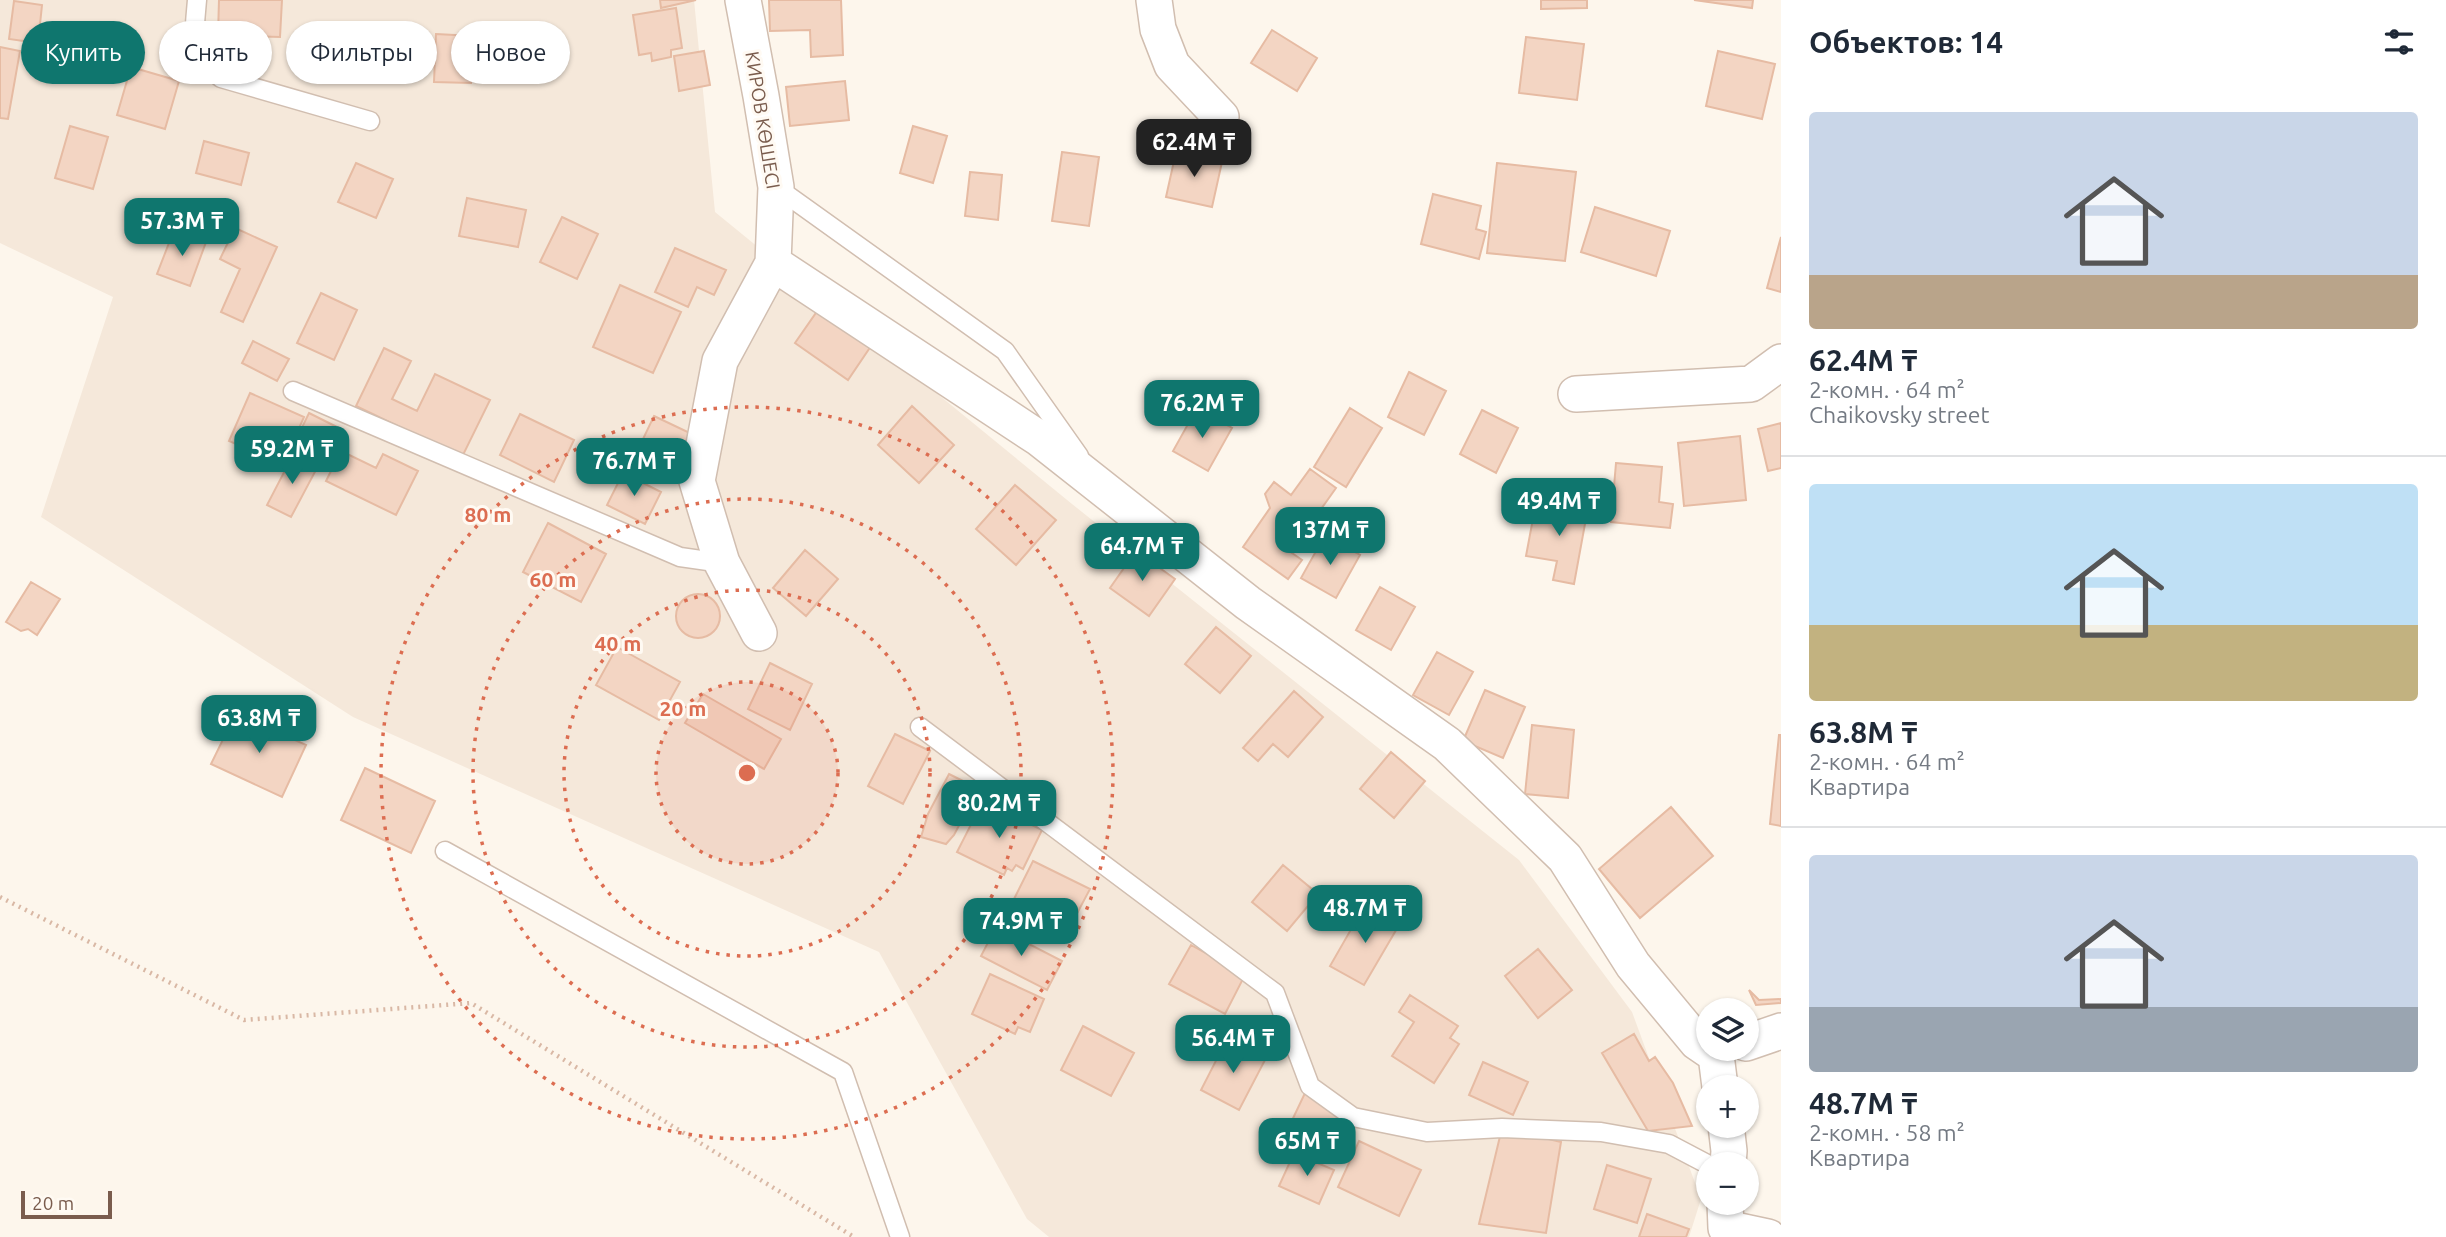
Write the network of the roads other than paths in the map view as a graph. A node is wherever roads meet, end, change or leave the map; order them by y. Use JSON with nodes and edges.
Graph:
{"nodes":[{"id":1,"x":197,"y":0,"type":"edge"},
{"id":2,"x":743,"y":0,"type":"edge"},
{"id":3,"x":1154,"y":0,"type":"edge"},
{"id":4,"x":1221,"y":117,"type":"dead end"},
{"id":5,"x":370,"y":121,"type":"dead end"},
{"id":6,"x":776,"y":187,"type":"junction"},
{"id":7,"x":773,"y":263,"type":"junction"},
{"id":8,"x":1781,"y":362,"type":"edge"},
{"id":9,"x":293,"y":391,"type":"dead end"},
{"id":10,"x":1576,"y":394,"type":"dead end"},
{"id":11,"x":1101,"y":488,"type":"junction"},
{"id":12,"x":722,"y":563,"type":"junction"},
{"id":13,"x":760,"y":633,"type":"dead end"},
{"id":14,"x":920,"y":727,"type":"dead end"},
{"id":15,"x":445,"y":851,"type":"dead end"},
{"id":16,"x":1781,"y":1031,"type":"edge"},
{"id":17,"x":1696,"y":1041,"type":"edge"},
{"id":18,"x":1759,"y":1042,"type":"edge"},
{"id":19,"x":1696,"y":1158,"type":"edge"},
{"id":20,"x":1723,"y":1216,"type":"edge"},
{"id":21,"x":900,"y":1237,"type":"edge"},
{"id":22,"x":1768,"y":1237,"type":"edge"}],
"edges":[{"from":1,"to":5,"type":"lane"},
{"from":2,"to":6,"type":"street","name":"КИРОВ КӨШЕСІ"},
{"from":3,"to":4,"type":"street"},
{"from":6,"to":7,"type":"street","name":"КИРОВ КӨШЕСІ"},
{"from":6,"to":11,"type":"lane"},
{"from":7,"to":11,"type":"street"},
{"from":7,"to":12,"type":"street","name":"КИРОВ КӨШЕСІ"},
{"from":8,"to":10,"type":"street"},
{"from":9,"to":12,"type":"lane"},
{"from":11,"to":17,"type":"street"},
{"from":12,"to":13,"type":"street","name":"КИРОВ КӨШЕСІ"},
{"from":14,"to":19,"type":"lane"},
{"from":15,"to":21,"type":"lane"},
{"from":16,"to":18,"type":"street"},
{"from":20,"to":22,"type":"street"}]}
